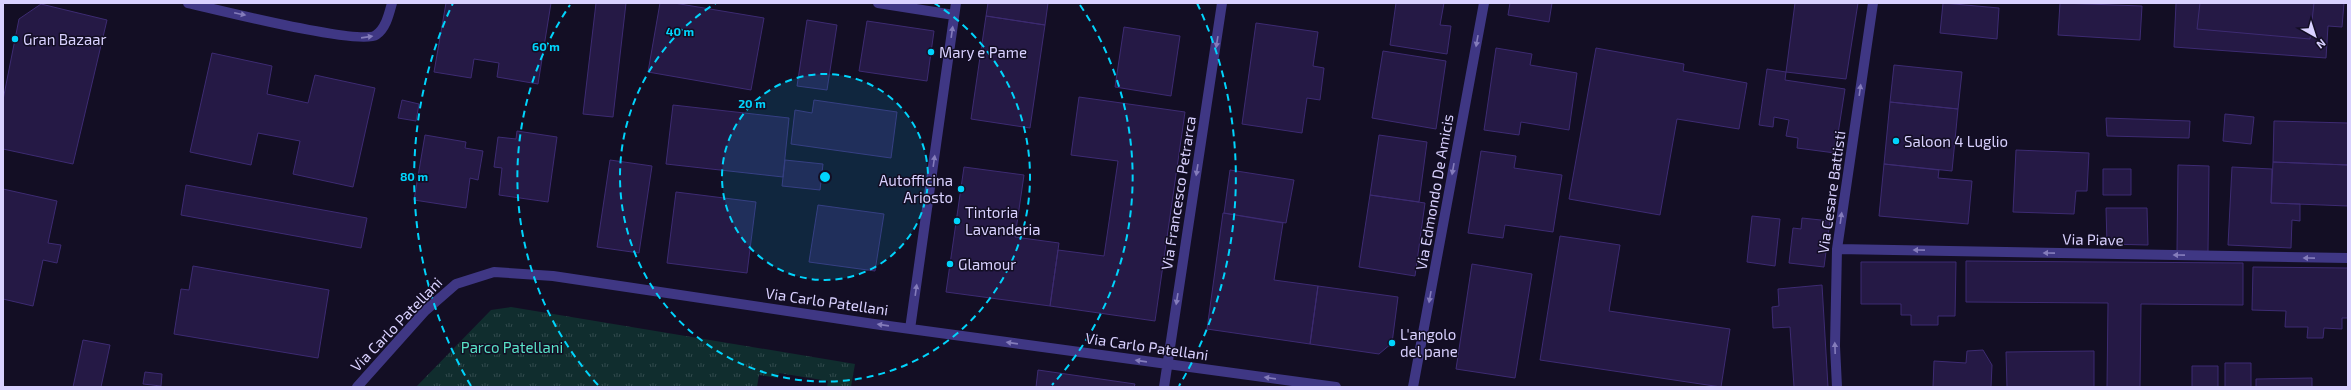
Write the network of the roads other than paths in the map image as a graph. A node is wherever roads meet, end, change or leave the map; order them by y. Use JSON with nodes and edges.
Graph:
{"nodes":[{"id":1,"x":188,"y":3,"type":"edge"},
{"id":2,"x":392,"y":3,"type":"edge"},
{"id":3,"x":878,"y":3,"type":"edge"},
{"id":4,"x":956,"y":3,"type":"edge"},
{"id":5,"x":1222,"y":3,"type":"edge"},
{"id":6,"x":1484,"y":3,"type":"edge"},
{"id":7,"x":1873,"y":3,"type":"edge"},
{"id":8,"x":954,"y":15,"type":"junction"},
{"id":9,"x":1837,"y":249,"type":"junction"},
{"id":10,"x":2348,"y":258,"type":"edge"},
{"id":11,"x":910,"y":328,"type":"junction"},
{"id":12,"x":1167,"y":364,"type":"junction"},
{"id":13,"x":357,"y":387,"type":"edge"},
{"id":14,"x":1164,"y":387,"type":"edge"},
{"id":15,"x":1336,"y":387,"type":"edge"},
{"id":16,"x":1413,"y":387,"type":"edge"},
{"id":17,"x":1837,"y":387,"type":"edge"}],
"edges":[{"from":1,"to":2,"type":"street","one_way":true},
{"from":3,"to":8,"type":"street"},
{"from":4,"to":8,"type":"street"},
{"from":5,"to":12,"type":"street","name":"Via Francesco Petrarca","one_way":true},
{"from":6,"to":16,"type":"street","name":"Via Edmondo De Amicis","one_way":true},
{"from":9,"to":7,"type":"street","name":"Via Cesare Battisti","one_way":true},
{"from":11,"to":8,"type":"street","one_way":true},
{"from":10,"to":9,"type":"street","name":"Via Piave","one_way":true},
{"from":17,"to":9,"type":"street","name":"Via Cesare Battisti","one_way":true},
{"from":12,"to":11,"type":"street","name":"Via Carlo Patellani","one_way":true},
{"from":11,"to":13,"type":"street","name":"Via Carlo Patellani","one_way":true},
{"from":12,"to":14,"type":"street","name":"Via Francesco Petrarca"},
{"from":15,"to":12,"type":"street","name":"Via Carlo Patellani","one_way":true}]}
